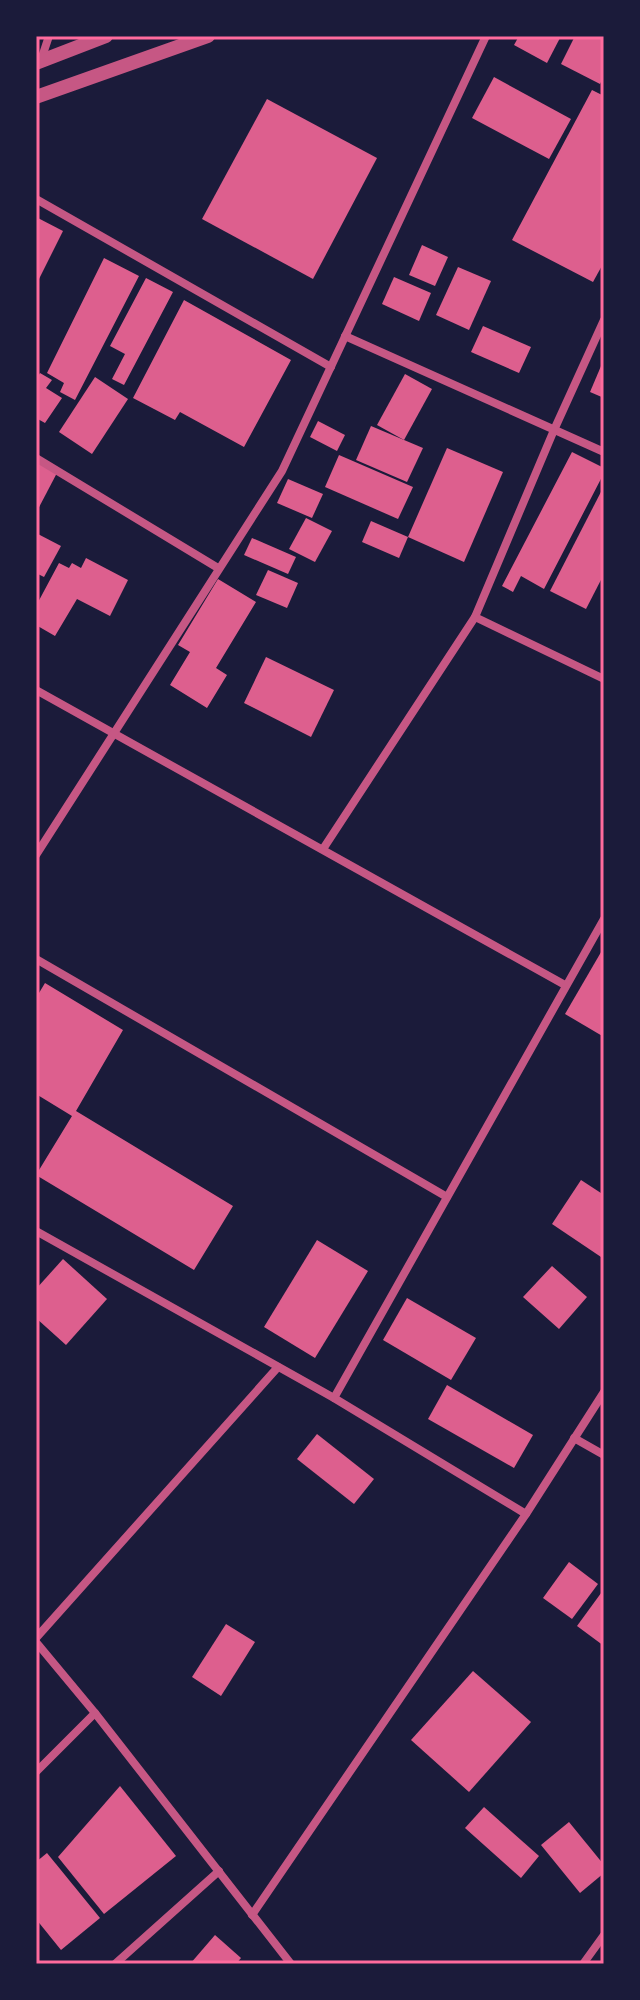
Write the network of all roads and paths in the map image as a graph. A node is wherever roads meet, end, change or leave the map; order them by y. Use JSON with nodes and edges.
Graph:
{"nodes":[{"id":1,"x":49,"y":36,"type":"edge"},
{"id":2,"x":106,"y":36,"type":"edge"},
{"id":3,"x":208,"y":36,"type":"edge"},
{"id":4,"x":486,"y":36,"type":"edge"},
{"id":5,"x":39,"y":62,"type":"edge"},
{"id":6,"x":36,"y":78,"type":"edge"},
{"id":7,"x":36,"y":97,"type":"edge"},
{"id":8,"x":36,"y":199,"type":"edge"},
{"id":9,"x":604,"y":320,"type":"edge"},
{"id":10,"x":345,"y":336,"type":"junction"},
{"id":11,"x":331,"y":367,"type":"junction"},
{"id":12,"x":554,"y":430,"type":"junction"},
{"id":13,"x":604,"y":452,"type":"edge"},
{"id":14,"x":36,"y":458,"type":"edge"},
{"id":15,"x":218,"y":568,"type":"junction"},
{"id":16,"x":475,"y":617,"type":"junction"},
{"id":17,"x":604,"y":679,"type":"edge"},
{"id":18,"x":36,"y":690,"type":"edge"},
{"id":19,"x":113,"y":731,"type":"junction"},
{"id":20,"x":323,"y":849,"type":"junction"},
{"id":21,"x":36,"y":855,"type":"edge"},
{"id":22,"x":604,"y":920,"type":"edge"},
{"id":23,"x":36,"y":959,"type":"edge"},
{"id":24,"x":565,"y":985,"type":"junction"},
{"id":25,"x":447,"y":1197,"type":"junction"},
{"id":26,"x":36,"y":1231,"type":"edge"},
{"id":27,"x":278,"y":1367,"type":"junction"},
{"id":28,"x":604,"y":1392,"type":"edge"},
{"id":29,"x":334,"y":1398,"type":"junction"},
{"id":30,"x":574,"y":1438,"type":"junction"},
{"id":31,"x":604,"y":1455,"type":"edge"},
{"id":32,"x":526,"y":1514,"type":"junction"},
{"id":33,"x":36,"y":1640,"type":"edge"},
{"id":34,"x":95,"y":1713,"type":"junction"},
{"id":35,"x":36,"y":1772,"type":"edge"},
{"id":36,"x":219,"y":1871,"type":"junction"},
{"id":37,"x":252,"y":1915,"type":"junction"},
{"id":38,"x":604,"y":1935,"type":"edge"},
{"id":39,"x":115,"y":1964,"type":"edge"},
{"id":40,"x":291,"y":1964,"type":"edge"},
{"id":41,"x":583,"y":1964,"type":"edge"}],
"edges":[{"from":1,"to":5,"type":"street"},
{"from":2,"to":5,"type":"street"},
{"from":3,"to":7,"type":"street"},
{"from":4,"to":10,"type":"street"},
{"from":5,"to":6,"type":"street"},
{"from":8,"to":11,"type":"street"},
{"from":9,"to":12,"type":"street"},
{"from":10,"to":11,"type":"street"},
{"from":10,"to":12,"type":"street"},
{"from":11,"to":15,"type":"street"},
{"from":12,"to":13,"type":"street"},
{"from":12,"to":16,"type":"street"},
{"from":14,"to":15,"type":"street"},
{"from":15,"to":19,"type":"street"},
{"from":16,"to":17,"type":"street"},
{"from":16,"to":20,"type":"street"},
{"from":18,"to":19,"type":"street"},
{"from":19,"to":20,"type":"street"},
{"from":19,"to":21,"type":"street"},
{"from":20,"to":24,"type":"street"},
{"from":22,"to":24,"type":"street"},
{"from":23,"to":25,"type":"street"},
{"from":24,"to":25,"type":"street"},
{"from":25,"to":29,"type":"street"},
{"from":26,"to":27,"type":"street"},
{"from":27,"to":29,"type":"street"},
{"from":27,"to":33,"type":"street"},
{"from":28,"to":30,"type":"street"},
{"from":29,"to":32,"type":"street"},
{"from":30,"to":31,"type":"street"},
{"from":30,"to":32,"type":"street"},
{"from":32,"to":37,"type":"street"},
{"from":33,"to":34,"type":"street"},
{"from":34,"to":35,"type":"street"},
{"from":34,"to":36,"type":"street"},
{"from":36,"to":37,"type":"street"},
{"from":36,"to":39,"type":"street"},
{"from":37,"to":40,"type":"street"},
{"from":38,"to":41,"type":"street"}]}
